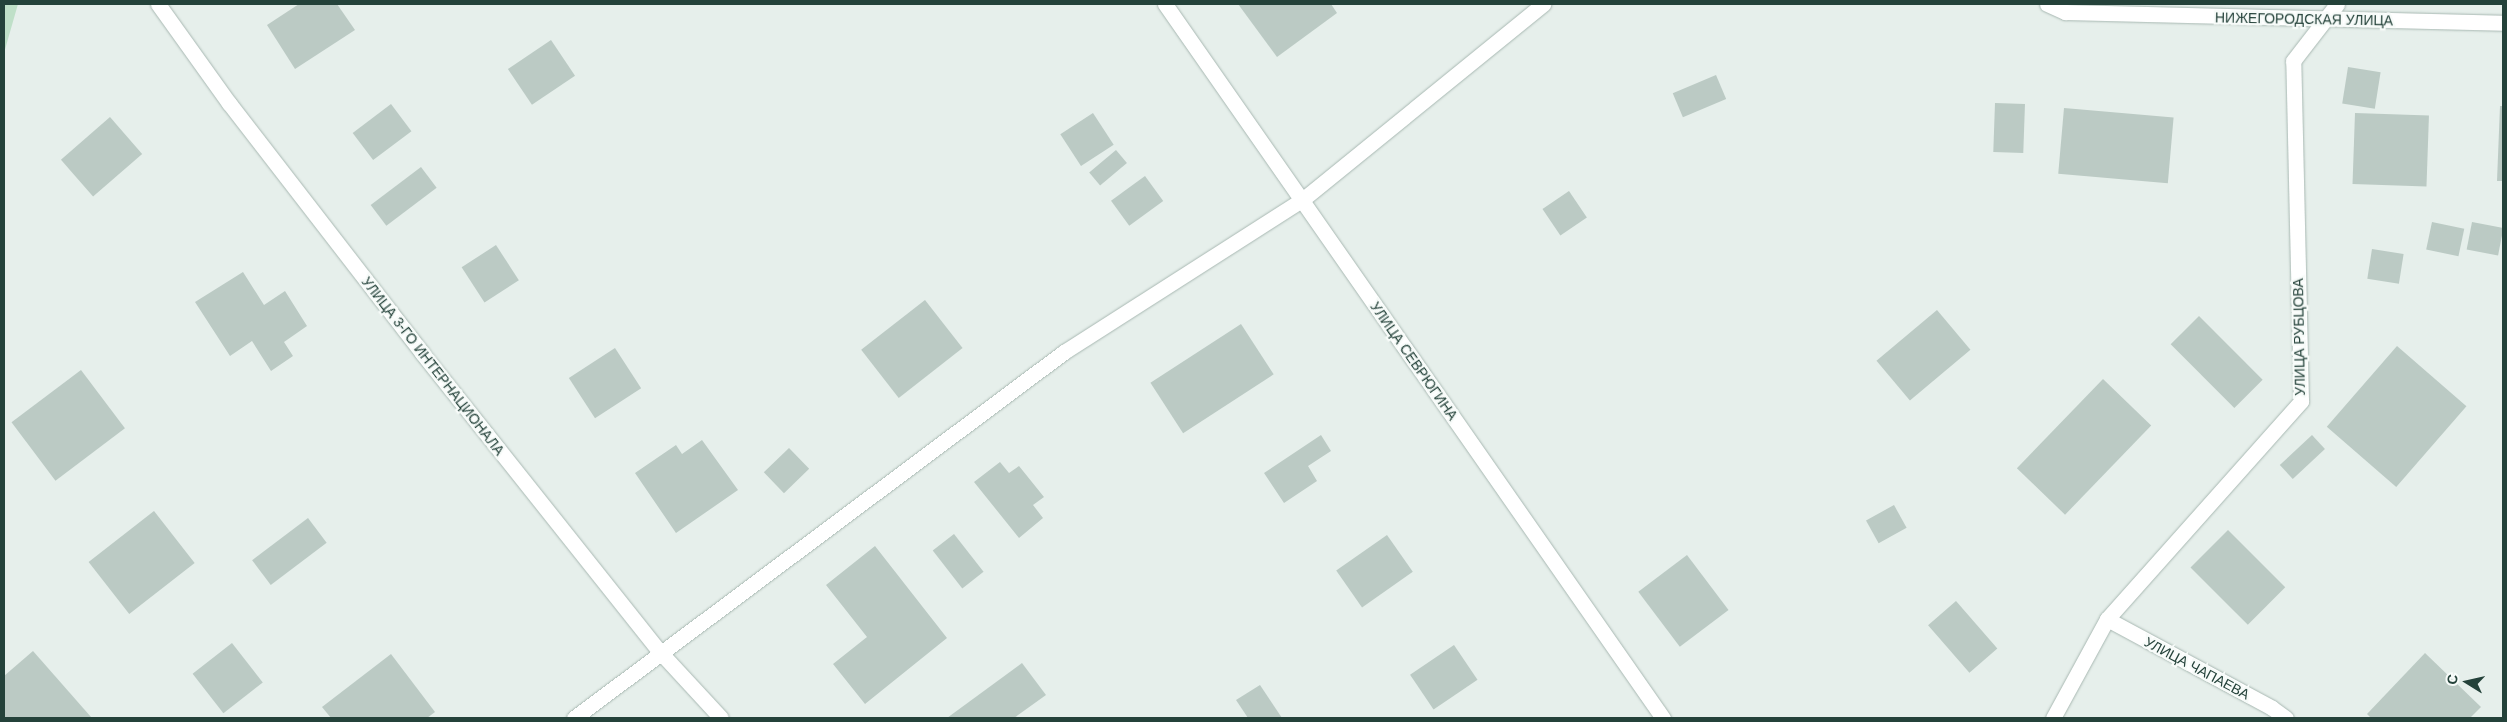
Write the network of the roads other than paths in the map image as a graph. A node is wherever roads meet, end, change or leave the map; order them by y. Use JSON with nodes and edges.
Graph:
{"nodes":[{"id":1,"x":158,"y":4,"type":"edge"},
{"id":2,"x":1165,"y":4,"type":"edge"},
{"id":3,"x":1543,"y":4,"type":"edge"},
{"id":4,"x":2047,"y":4,"type":"edge"},
{"id":5,"x":2338,"y":4,"type":"edge"},
{"id":6,"x":2326,"y":20,"type":"junction"},
{"id":7,"x":2503,"y":23,"type":"edge"},
{"id":8,"x":1302,"y":200,"type":"junction"},
{"id":9,"x":2107,"y":619,"type":"junction"},
{"id":10,"x":660,"y":653,"type":"junction"},
{"id":11,"x":574,"y":718,"type":"edge"},
{"id":12,"x":721,"y":718,"type":"edge"},
{"id":13,"x":1663,"y":718,"type":"edge"},
{"id":14,"x":2053,"y":718,"type":"edge"},
{"id":15,"x":2286,"y":718,"type":"edge"}],
"edges":[{"from":1,"to":10,"type":"street","name":"УЛИЦА 3-ГО ИНТЕРНАЦИОНАЛА"},
{"from":2,"to":8,"type":"street","name":"УЛИЦА СЕВРЮГИНА"},
{"from":3,"to":8,"type":"street"},
{"from":4,"to":6,"type":"street","name":"НИЖЕГОРОДСКАЯ УЛИЦА"},
{"from":5,"to":6,"type":"street","name":"УЛИЦА РУБЦОВА"},
{"from":6,"to":7,"type":"street","name":"НИЖЕГОРОДСКАЯ УЛИЦА"},
{"from":6,"to":9,"type":"street","name":"УЛИЦА РУБЦОВА"},
{"from":8,"to":10,"type":"street"},
{"from":8,"to":13,"type":"street","name":"УЛИЦА СЕВРЮГИНА"},
{"from":9,"to":14,"type":"street","name":"УЛИЦА РУБЦОВА"},
{"from":9,"to":15,"type":"street","name":"УЛИЦА ЧАПАЕВА"},
{"from":10,"to":11,"type":"street"},
{"from":10,"to":12,"type":"street","name":"УЛИЦА 3-ГО ИНТЕРНАЦИОНАЛА"}]}
